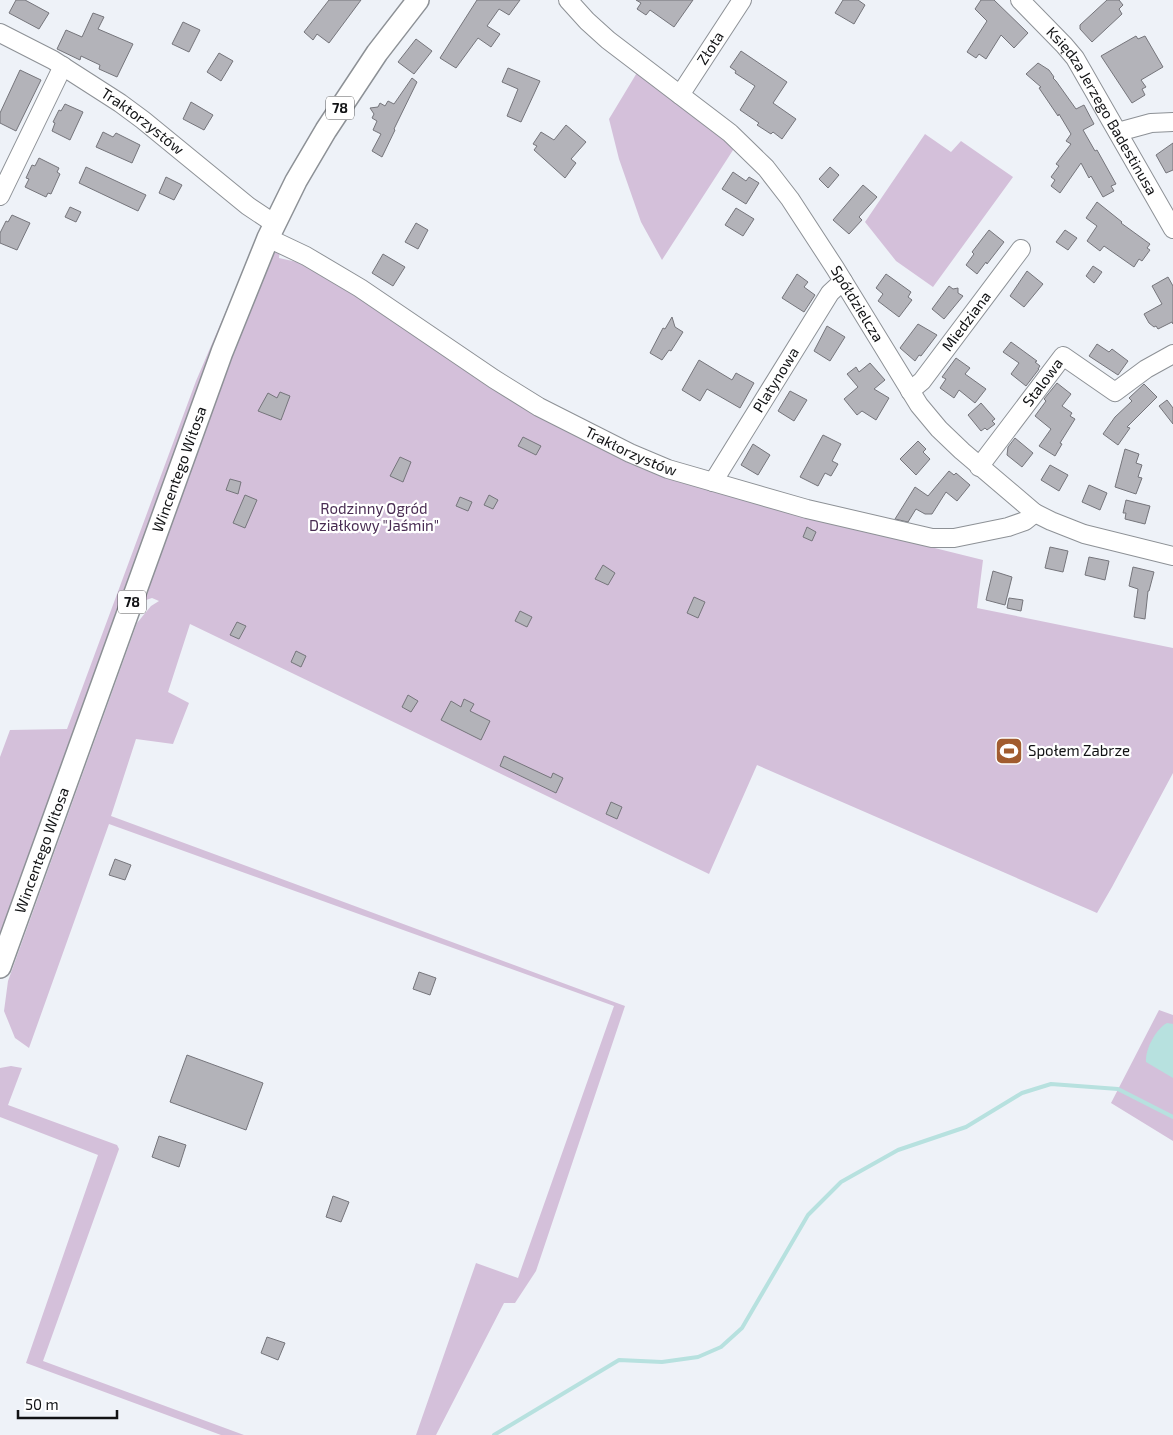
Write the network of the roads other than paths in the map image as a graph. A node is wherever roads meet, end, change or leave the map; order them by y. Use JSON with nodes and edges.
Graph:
{"nodes":[{"id":1,"x":418,"y":0,"type":"edge"},
{"id":2,"x":568,"y":0,"type":"edge"},
{"id":3,"x":742,"y":0,"type":"edge"},
{"id":4,"x":1020,"y":0,"type":"edge"},
{"id":5,"x":0,"y":32,"type":"edge"},
{"id":6,"x":63,"y":66,"type":"junction"},
{"id":7,"x":680,"y":95,"type":"junction"},
{"id":8,"x":1173,"y":122,"type":"edge"},
{"id":9,"x":1118,"y":132,"type":"junction"},
{"id":10,"x":0,"y":196,"type":"edge"},
{"id":11,"x":1173,"y":229,"type":"edge"},
{"id":12,"x":271,"y":231,"type":"junction"},
{"id":13,"x":1021,"y":249,"type":"dead end"},
{"id":14,"x":843,"y":281,"type":"junction"},
{"id":15,"x":1173,"y":354,"type":"edge"},
{"id":16,"x":910,"y":391,"type":"junction"},
{"id":17,"x":979,"y":467,"type":"junction"},
{"id":18,"x":713,"y":482,"type":"junction"},
{"id":19,"x":1035,"y":513,"type":"junction"},
{"id":20,"x":1173,"y":556,"type":"edge"},
{"id":21,"x":0,"y":967,"type":"edge"}],
"edges":[{"from":1,"to":12,"type":"main road","name":"Wincentego Witosa","number":"78"},
{"from":2,"to":7,"type":"street","name":"Spółdzielcza"},
{"from":3,"to":7,"type":"street","name":"Złota"},
{"from":4,"to":9,"type":"street","name":"Księdza Jerzego Badestinusa"},
{"from":5,"to":6,"type":"street","name":"Traktorzystów"},
{"from":6,"to":10,"type":"street"},
{"from":6,"to":12,"type":"street","name":"Traktorzystów"},
{"from":7,"to":14,"type":"street","name":"Spółdzielcza"},
{"from":8,"to":9,"type":"street"},
{"from":9,"to":11,"type":"street","name":"Księdza Jerzego Badestinusa"},
{"from":12,"to":18,"type":"street","name":"Traktorzystów"},
{"from":12,"to":21,"type":"main road","name":"Wincentego Witosa","number":"78"},
{"from":13,"to":16,"type":"street","name":"Miedziana"},
{"from":14,"to":16,"type":"street","name":"Spółdzielcza"},
{"from":14,"to":18,"type":"street","name":"Platynowa"},
{"from":15,"to":17,"type":"street","name":"Stalowa"},
{"from":16,"to":17,"type":"street","name":"Spółdzielcza"},
{"from":17,"to":19,"type":"street","name":"Spółdzielcza"},
{"from":18,"to":19,"type":"street","name":"Traktorzystów"},
{"from":19,"to":20,"type":"street","name":"Spółdzielcza"}]}
